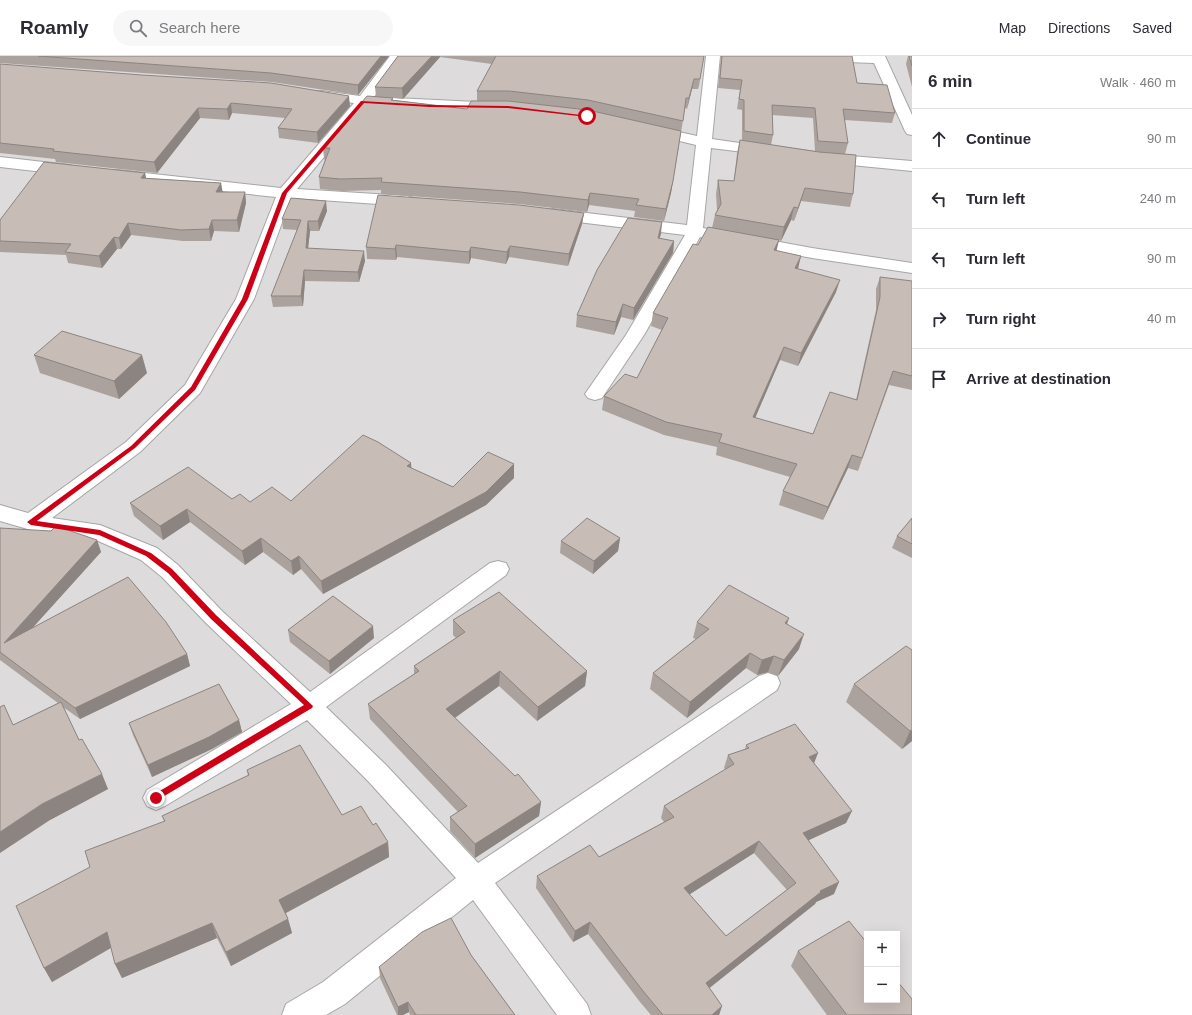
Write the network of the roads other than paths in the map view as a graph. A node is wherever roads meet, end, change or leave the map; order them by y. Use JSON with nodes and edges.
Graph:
{"nodes":[{"id":1,"x":397,"y":56,"type":"edge"},
{"id":2,"x":713,"y":56,"type":"edge"},
{"id":3,"x":790,"y":56,"type":"edge"},
{"id":4,"x":879,"y":58,"type":"edge"},
{"id":5,"x":310,"y":93,"type":"edge"},
{"id":6,"x":363,"y":102,"type":"junction"},
{"id":7,"x":508,"y":107,"type":"edge"},
{"id":8,"x":641,"y":128,"type":"edge"},
{"id":9,"x":912,"y":131,"type":"edge"},
{"id":10,"x":703,"y":142,"type":"junction"},
{"id":11,"x":778,"y":152,"type":"edge"},
{"id":12,"x":816,"y":158,"type":"edge"},
{"id":13,"x":0,"y":162,"type":"edge"},
{"id":14,"x":912,"y":166,"type":"edge"},
{"id":15,"x":83,"y":171,"type":"edge"},
{"id":16,"x":98,"y":173,"type":"edge"},
{"id":17,"x":285,"y":193,"type":"junction"},
{"id":18,"x":425,"y":203,"type":"edge"},
{"id":19,"x":542,"y":212,"type":"edge"},
{"id":20,"x":695,"y":231,"type":"junction"},
{"id":21,"x":912,"y":268,"type":"edge"},
{"id":22,"x":595,"y":394,"type":"dead end"},
{"id":23,"x":0,"y":513,"type":"edge"},
{"id":24,"x":31,"y":522,"type":"junction"},
{"id":25,"x":498,"y":570,"type":"dead end"},
{"id":26,"x":768,"y":683,"type":"dead end"},
{"id":27,"x":309,"y":706,"type":"junction"},
{"id":28,"x":156,"y":798,"type":"dead end"},
{"id":29,"x":476,"y":880,"type":"junction"},
{"id":30,"x":297,"y":1015,"type":"edge"},
{"id":31,"x":576,"y":1015,"type":"edge"}],
"edges":[{"from":1,"to":6,"type":"street"},
{"from":2,"to":10,"type":"street"},
{"from":3,"to":4,"type":"street"},
{"from":4,"to":9,"type":"street"},
{"from":5,"to":6,"type":"street"},
{"from":6,"to":7,"type":"street"},
{"from":6,"to":17,"type":"street"},
{"from":8,"to":10,"type":"street"},
{"from":10,"to":11,"type":"street"},
{"from":10,"to":20,"type":"street"},
{"from":12,"to":14,"type":"street"},
{"from":13,"to":15,"type":"street"},
{"from":16,"to":17,"type":"street"},
{"from":17,"to":18,"type":"street"},
{"from":17,"to":24,"type":"street"},
{"from":19,"to":20,"type":"street"},
{"from":20,"to":21,"type":"street"},
{"from":20,"to":22,"type":"street"},
{"from":23,"to":24,"type":"street"},
{"from":24,"to":27,"type":"street"},
{"from":25,"to":27,"type":"street"},
{"from":26,"to":29,"type":"street"},
{"from":27,"to":28,"type":"street"},
{"from":27,"to":29,"type":"street"},
{"from":29,"to":30,"type":"street"},
{"from":29,"to":31,"type":"street"}]}
